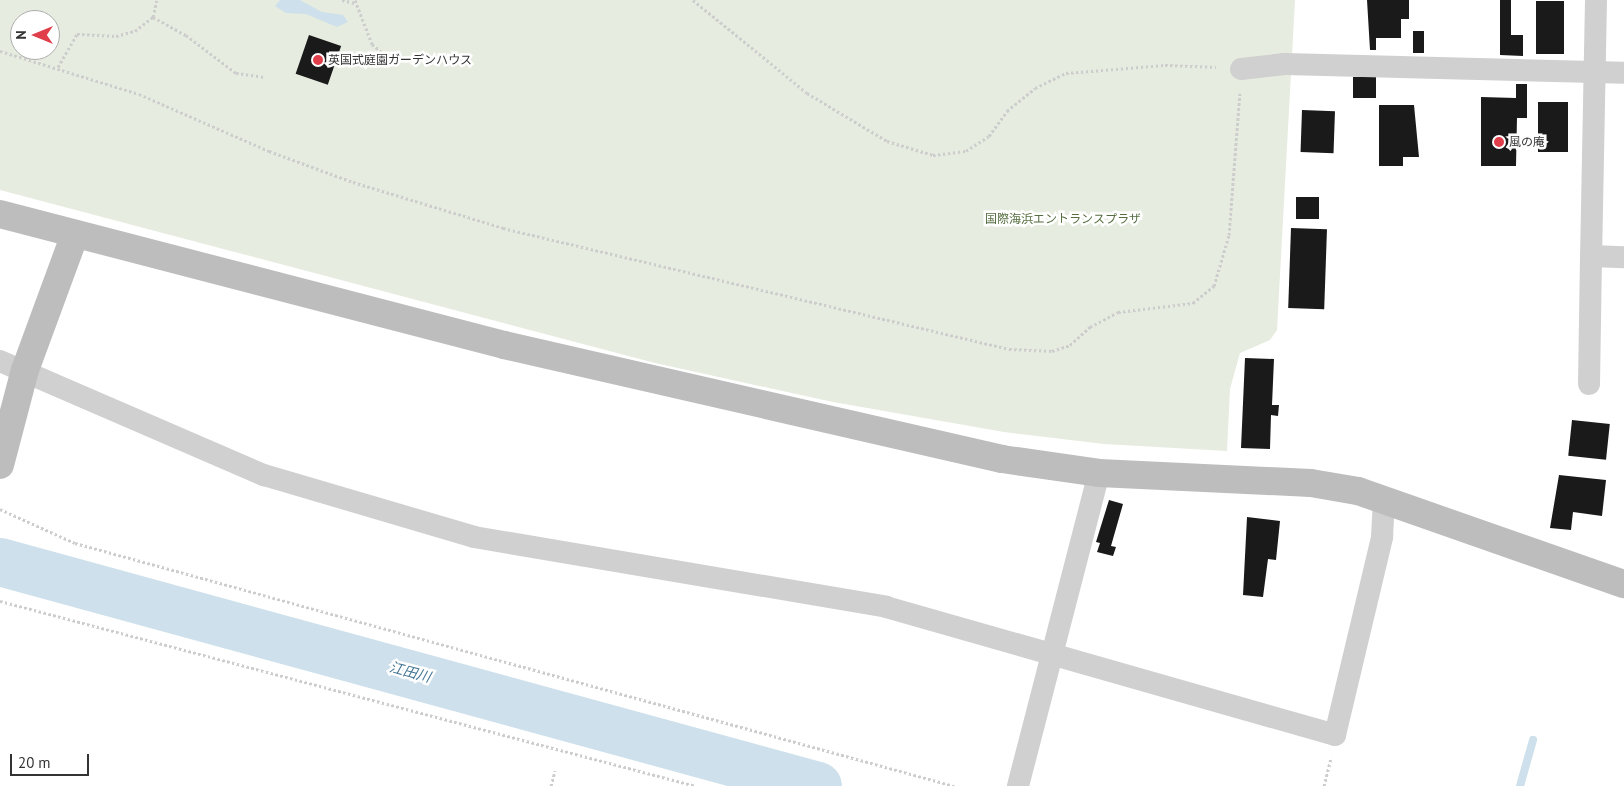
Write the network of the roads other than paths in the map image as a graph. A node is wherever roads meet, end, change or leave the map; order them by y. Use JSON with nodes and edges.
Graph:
{"nodes":[{"id":1,"x":1596,"y":0,"type":"edge"},
{"id":2,"x":1241,"y":69,"type":"road end"},
{"id":3,"x":1594,"y":72,"type":"junction"},
{"id":4,"x":1624,"y":73,"type":"edge"},
{"id":5,"x":0,"y":214,"type":"edge"},
{"id":6,"x":75,"y":234,"type":"junction"},
{"id":7,"x":1592,"y":256,"type":"junction"},
{"id":8,"x":1624,"y":257,"type":"edge"},
{"id":9,"x":0,"y":362,"type":"edge"},
{"id":10,"x":25,"y":370,"type":"junction"},
{"id":11,"x":1589,"y":384,"type":"dead end"},
{"id":12,"x":0,"y":465,"type":"edge"},
{"id":13,"x":1099,"y":474,"type":"junction"},
{"id":14,"x":1384,"y":502,"type":"junction"},
{"id":15,"x":1624,"y":584,"type":"edge"},
{"id":16,"x":1054,"y":654,"type":"junction"},
{"id":17,"x":1018,"y":786,"type":"edge"}],
"edges":[{"from":1,"to":3,"type":"street"},
{"from":2,"to":3,"type":"street"},
{"from":3,"to":4,"type":"street"},
{"from":3,"to":7,"type":"street"},
{"from":5,"to":6,"type":"street"},
{"from":6,"to":10,"type":"street"},
{"from":6,"to":13,"type":"street"},
{"from":7,"to":8,"type":"street"},
{"from":7,"to":11,"type":"street"},
{"from":9,"to":10,"type":"street"},
{"from":10,"to":12,"type":"street"},
{"from":10,"to":16,"type":"street"},
{"from":13,"to":14,"type":"street"},
{"from":13,"to":16,"type":"street"},
{"from":14,"to":15,"type":"street"},
{"from":14,"to":16,"type":"street"},
{"from":16,"to":17,"type":"street"}]}
